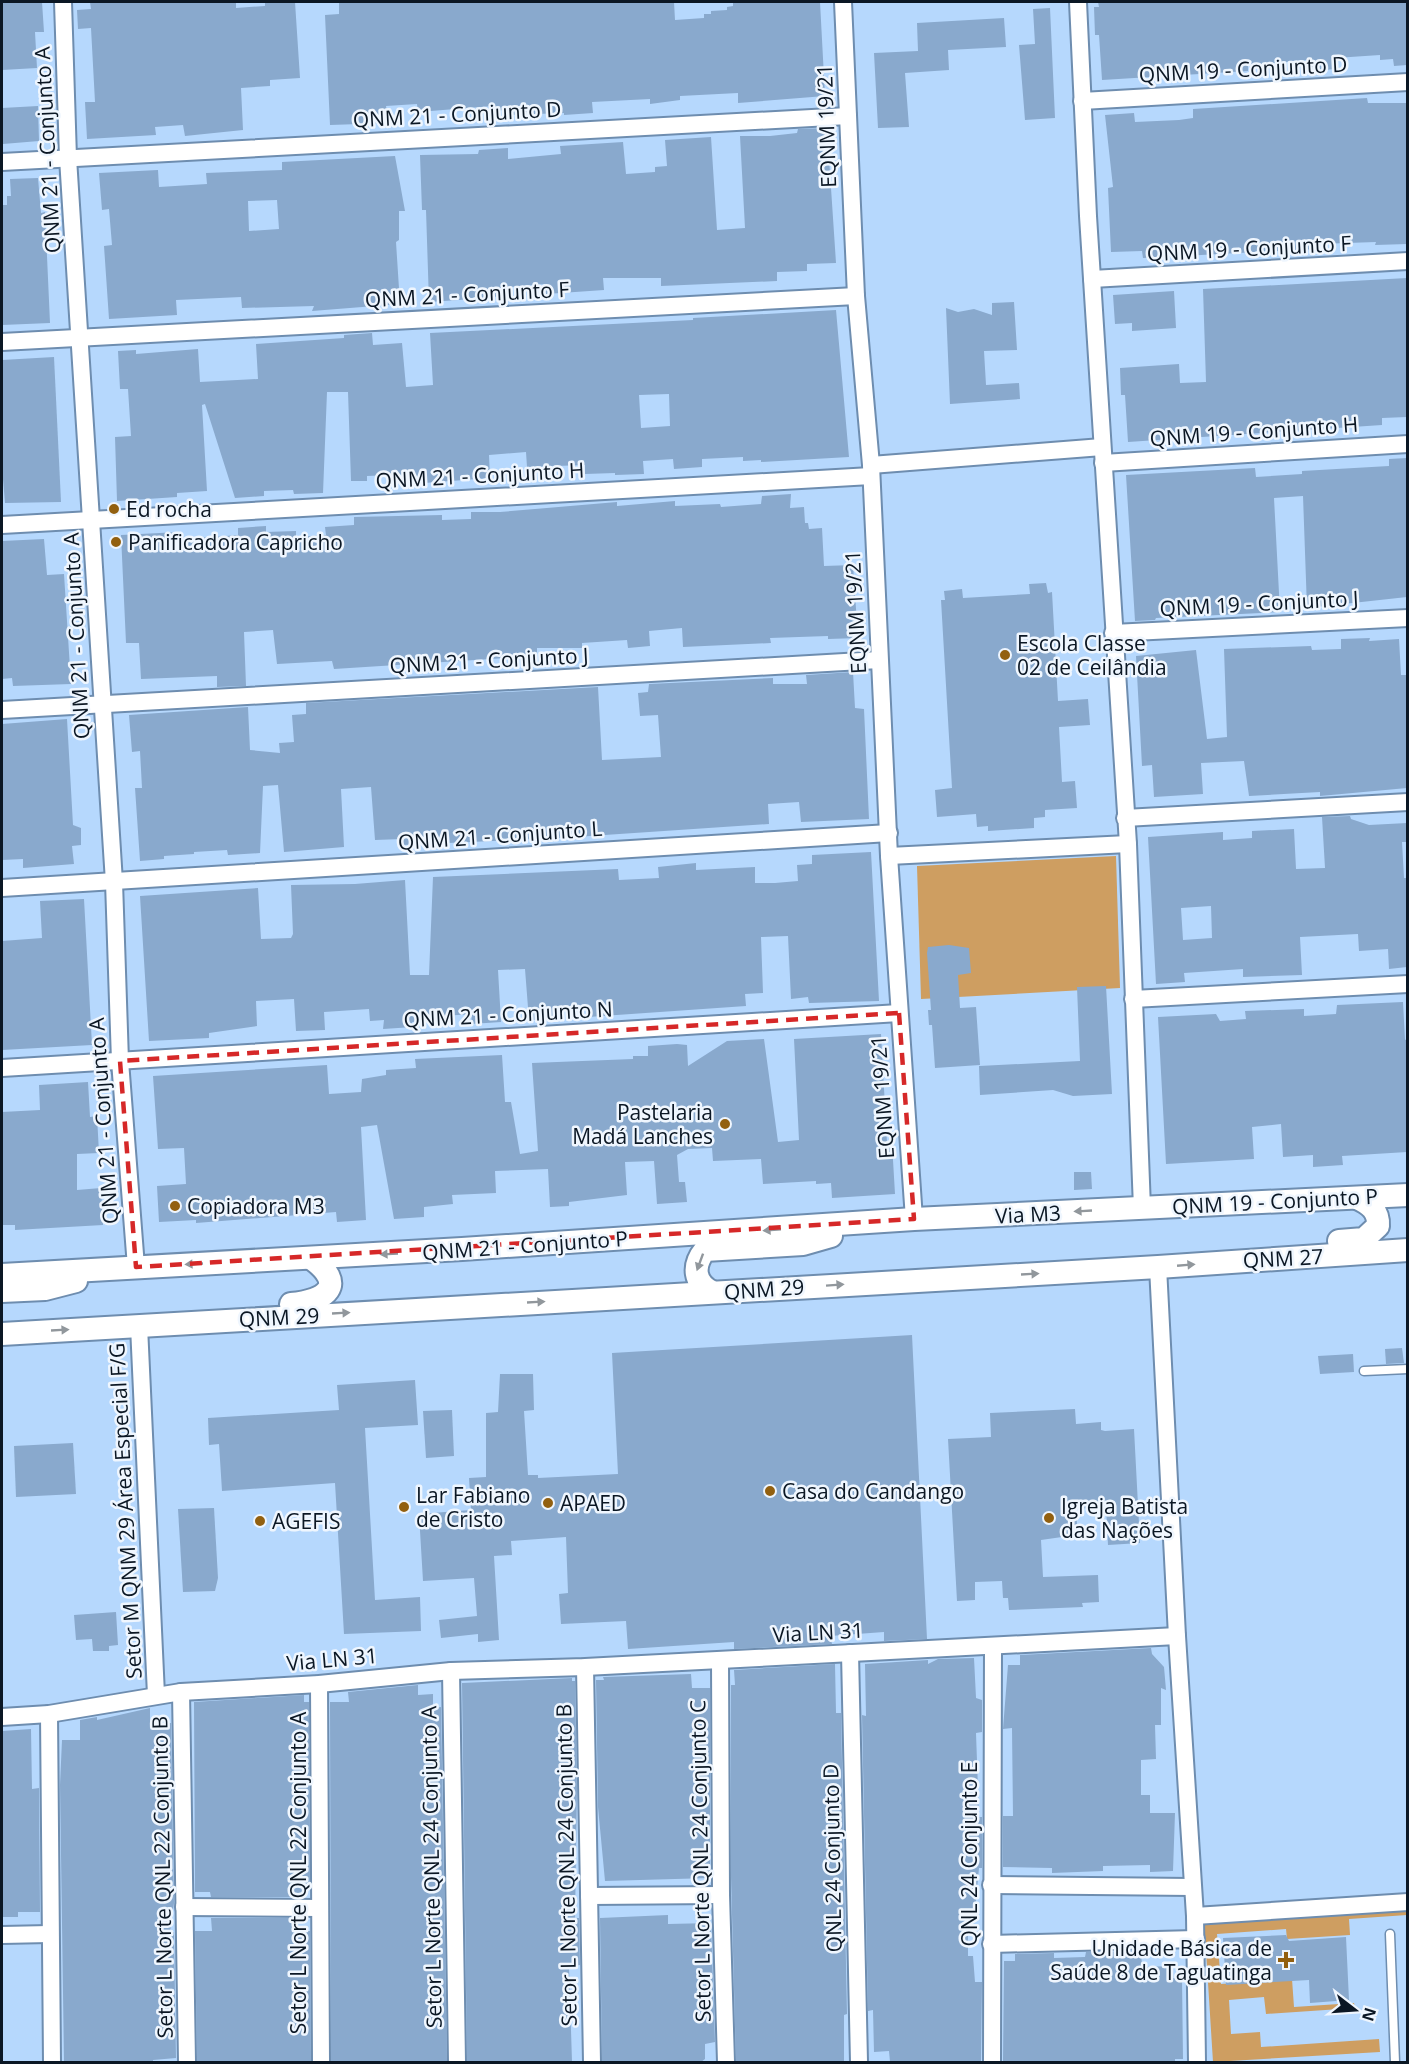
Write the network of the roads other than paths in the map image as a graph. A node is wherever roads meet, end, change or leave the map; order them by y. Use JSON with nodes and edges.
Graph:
{"nodes":[{"id":1,"x":63,"y":2,"type":"edge"},
{"id":2,"x":843,"y":2,"type":"edge"},
{"id":3,"x":1078,"y":2,"type":"edge"},
{"id":4,"x":1407,"y":82,"type":"edge"},
{"id":5,"x":1082,"y":101,"type":"junction"},
{"id":6,"x":848,"y":116,"type":"junction"},
{"id":7,"x":68,"y":158,"type":"junction"},
{"id":8,"x":2,"y":162,"type":"edge"},
{"id":9,"x":1407,"y":261,"type":"edge"},
{"id":10,"x":1092,"y":279,"type":"junction"},
{"id":11,"x":856,"y":296,"type":"junction"},
{"id":12,"x":80,"y":337,"type":"junction"},
{"id":13,"x":2,"y":342,"type":"edge"},
{"id":14,"x":1407,"y":444,"type":"edge"},
{"id":15,"x":1102,"y":455,"type":"junction"},
{"id":16,"x":871,"y":471,"type":"junction"},
{"id":17,"x":92,"y":519,"type":"junction"},
{"id":18,"x":2,"y":525,"type":"edge"},
{"id":19,"x":1407,"y":618,"type":"edge"},
{"id":20,"x":1113,"y":633,"type":"junction"},
{"id":21,"x":879,"y":660,"type":"junction"},
{"id":22,"x":102,"y":704,"type":"junction"},
{"id":23,"x":2,"y":710,"type":"edge"},
{"id":24,"x":1407,"y":802,"type":"edge"},
{"id":25,"x":1125,"y":818,"type":"junction"},
{"id":26,"x":889,"y":833,"type":"junction"},
{"id":27,"x":1128,"y":844,"type":"junction"},
{"id":28,"x":889,"y":856,"type":"junction"},
{"id":29,"x":114,"y":882,"type":"junction"},
{"id":30,"x":2,"y":888,"type":"edge"},
{"id":31,"x":1407,"y":984,"type":"edge"},
{"id":32,"x":1133,"y":999,"type":"junction"},
{"id":33,"x":899,"y":1013,"type":"junction"},
{"id":34,"x":120,"y":1060,"type":"junction"},
{"id":35,"x":2,"y":1068,"type":"edge"},
{"id":36,"x":1407,"y":1195,"type":"edge"},
{"id":37,"x":1358,"y":1198,"type":"junction"},
{"id":38,"x":1142,"y":1208,"type":"junction"},
{"id":39,"x":914,"y":1220,"type":"junction"},
{"id":40,"x":873,"y":1224,"type":"junction"},
{"id":41,"x":1407,"y":1250,"type":"edge"},
{"id":42,"x":311,"y":1258,"type":"junction"},
{"id":43,"x":1215,"y":1262,"type":"junction"},
{"id":44,"x":1158,"y":1267,"type":"junction"},
{"id":45,"x":130,"y":1268,"type":"junction"},
{"id":46,"x":2,"y":1275,"type":"edge"},
{"id":47,"x":2,"y":1291,"type":"edge"},
{"id":48,"x":712,"y":1292,"type":"junction"},
{"id":49,"x":178,"y":1323,"type":"junction"},
{"id":50,"x":139,"y":1326,"type":"junction"},
{"id":51,"x":2,"y":1334,"type":"edge"},
{"id":52,"x":1407,"y":1369,"type":"edge"},
{"id":53,"x":1364,"y":1371,"type":"dead end"},
{"id":54,"x":1177,"y":1636,"type":"junction"},
{"id":55,"x":993,"y":1646,"type":"junction"},
{"id":56,"x":850,"y":1653,"type":"junction"},
{"id":57,"x":720,"y":1660,"type":"junction"},
{"id":58,"x":585,"y":1667,"type":"junction"},
{"id":59,"x":451,"y":1671,"type":"junction"},
{"id":60,"x":320,"y":1684,"type":"junction"},
{"id":61,"x":181,"y":1692,"type":"junction"},
{"id":62,"x":156,"y":1695,"type":"junction"},
{"id":63,"x":49,"y":1714,"type":"junction"},
{"id":64,"x":2,"y":1717,"type":"edge"},
{"id":65,"x":992,"y":1885,"type":"junction"},
{"id":66,"x":1192,"y":1887,"type":"junction"},
{"id":67,"x":721,"y":1895,"type":"junction"},
{"id":68,"x":589,"y":1896,"type":"junction"},
{"id":69,"x":1407,"y":1902,"type":"edge"},
{"id":70,"x":184,"y":1907,"type":"junction"},
{"id":71,"x":319,"y":1908,"type":"junction"},
{"id":72,"x":1195,"y":1916,"type":"junction"},
{"id":73,"x":49,"y":1934,"type":"junction"},
{"id":74,"x":1390,"y":1934,"type":"dead end"},
{"id":75,"x":2,"y":1935,"type":"edge"},
{"id":76,"x":1196,"y":1939,"type":"junction"},
{"id":77,"x":991,"y":1944,"type":"junction"},
{"id":78,"x":51,"y":2062,"type":"edge"},
{"id":79,"x":187,"y":2062,"type":"edge"},
{"id":80,"x":321,"y":2062,"type":"edge"},
{"id":81,"x":457,"y":2062,"type":"edge"},
{"id":82,"x":592,"y":2062,"type":"edge"},
{"id":83,"x":726,"y":2062,"type":"edge"},
{"id":84,"x":859,"y":2062,"type":"edge"},
{"id":85,"x":992,"y":2062,"type":"edge"},
{"id":86,"x":1197,"y":2062,"type":"edge"},
{"id":87,"x":1395,"y":2062,"type":"edge"}],
"edges":[{"from":1,"to":7,"type":"street","name":"QNM 21 - Conjunto A"},
{"from":2,"to":6,"type":"street","name":"EQNM 19/21"},
{"from":3,"to":5,"type":"street"},
{"from":4,"to":5,"type":"street","name":"QNM 19 - Conjunto D"},
{"from":5,"to":10,"type":"street"},
{"from":6,"to":7,"type":"street","name":"QNM 21 - Conjunto D"},
{"from":6,"to":11,"type":"street","name":"EQNM 19/21"},
{"from":7,"to":8,"type":"street","name":"QNM 21 - Conjunto D"},
{"from":7,"to":12,"type":"street","name":"QNM 21 - Conjunto A"},
{"from":9,"to":10,"type":"street","name":"QNM 19 - Conjunto F"},
{"from":10,"to":15,"type":"street"},
{"from":11,"to":12,"type":"street","name":"QNM 21 - Conjunto F"},
{"from":11,"to":16,"type":"street","name":"EQNM 19/21"},
{"from":12,"to":13,"type":"street","name":"QNM 21 - Conjunto F"},
{"from":12,"to":17,"type":"street","name":"QNM 21 - Conjunto A"},
{"from":14,"to":15,"type":"street","name":"QNM 19 - Conjunto H"},
{"from":15,"to":16,"type":"street","name":"QNM 19 - Conjunto H"},
{"from":15,"to":20,"type":"street"},
{"from":16,"to":17,"type":"street","name":"QNM 21 - Conjunto H"},
{"from":16,"to":21,"type":"street","name":"EQNM 19/21"},
{"from":17,"to":18,"type":"street","name":"QNM 21 - Conjunto H"},
{"from":17,"to":22,"type":"street","name":"QNM 21 - Conjunto A"},
{"from":19,"to":20,"type":"street","name":"QNM 19 - Conjunto J"},
{"from":20,"to":25,"type":"street"},
{"from":21,"to":22,"type":"street","name":"QNM 21 - Conjunto J"},
{"from":21,"to":26,"type":"street","name":"EQNM 19/21"},
{"from":22,"to":23,"type":"street","name":"QNM 21 - Conjunto J"},
{"from":22,"to":29,"type":"street","name":"QNM 21 - Conjunto A"},
{"from":24,"to":25,"type":"street"},
{"from":25,"to":27,"type":"street"},
{"from":26,"to":28,"type":"street","name":"EQNM 19/21"},
{"from":26,"to":29,"type":"street","name":"QNM 21 - Conjunto L"},
{"from":27,"to":28,"type":"street"},
{"from":27,"to":32,"type":"street"},
{"from":28,"to":33,"type":"street","name":"EQNM 19/21"},
{"from":29,"to":30,"type":"street","name":"QNM 21 - Conjunto L"},
{"from":29,"to":34,"type":"street","name":"QNM 21 - Conjunto A"},
{"from":31,"to":32,"type":"street"},
{"from":32,"to":38,"type":"street"},
{"from":33,"to":34,"type":"street","name":"QNM 21 - Conjunto N"},
{"from":33,"to":39,"type":"street","name":"EQNM 19/21"},
{"from":34,"to":35,"type":"street","name":"QNM 21 - Conjunto N"},
{"from":34,"to":45,"type":"street","name":"QNM 21 - Conjunto A"},
{"from":36,"to":37,"type":"main road","name":"QNM 19 - Conjunto P"},
{"from":37,"to":38,"type":"main road","name":"QNM 19 - Conjunto P"},
{"from":37,"to":43,"type":"main road"},
{"from":38,"to":39,"type":"main road","name":"Via M3","one_way":true},
{"from":39,"to":40,"type":"main road","name":"QNM 21 - Conjunto P"},
{"from":40,"to":42,"type":"main road","name":"QNM 21 - Conjunto P","one_way":true},
{"from":40,"to":48,"type":"main road","one_way":true},
{"from":41,"to":43,"type":"main road","name":"QNM 27"},
{"from":42,"to":45,"type":"main road","name":"QNM 21 - Conjunto P","one_way":true},
{"from":42,"to":49,"type":"main road"},
{"from":44,"to":43,"type":"main road","name":"QNM 27","one_way":true},
{"from":48,"to":44,"type":"main road","name":"QNM 29","one_way":true},
{"from":44,"to":54,"type":"street"},
{"from":45,"to":46,"type":"main road"},
{"from":45,"to":47,"type":"main road"},
{"from":49,"to":48,"type":"main road","name":"QNM 29","one_way":true},
{"from":49,"to":50,"type":"main road","name":"QNM 29"},
{"from":51,"to":50,"type":"main road","name":"QNM 29","one_way":true},
{"from":50,"to":62,"type":"street","name":"Setor M QNM 29 Área Especial F/G"},
{"from":52,"to":53,"type":"lane"},
{"from":54,"to":55,"type":"street","name":"Via LN 31"},
{"from":54,"to":66,"type":"street"},
{"from":55,"to":56,"type":"street","name":"Via LN 31"},
{"from":55,"to":65,"type":"street","name":"QNL 24 Conjunto E"},
{"from":56,"to":57,"type":"street","name":"Via LN 31"},
{"from":56,"to":84,"type":"street","name":"QNL 24 Conjunto D"},
{"from":57,"to":58,"type":"street","name":"Via LN 31"},
{"from":57,"to":67,"type":"street","name":"Setor L Norte QNL 24 Conjunto C"},
{"from":58,"to":59,"type":"street","name":"Via LN 31"},
{"from":58,"to":68,"type":"street","name":"Setor L Norte QNL 24 Conjunto B"},
{"from":59,"to":60,"type":"street","name":"Via LN 31"},
{"from":59,"to":81,"type":"street","name":"Setor L Norte QNL 24 Conjunto A"},
{"from":60,"to":61,"type":"street","name":"Via LN 31"},
{"from":60,"to":71,"type":"street","name":"Setor L Norte QNL 22 Conjunto A"},
{"from":61,"to":62,"type":"street","name":"Via LN 31"},
{"from":61,"to":70,"type":"street","name":"Setor L Norte QNL 22 Conjunto B"},
{"from":62,"to":63,"type":"street","name":"Via LN 31"},
{"from":63,"to":64,"type":"street","name":"Via LN 31"},
{"from":63,"to":73,"type":"street"},
{"from":65,"to":66,"type":"street"},
{"from":65,"to":77,"type":"street","name":"QNL 24 Conjunto E"},
{"from":66,"to":72,"type":"street"},
{"from":67,"to":68,"type":"street"},
{"from":67,"to":83,"type":"street","name":"Setor L Norte QNL 24 Conjunto C"},
{"from":68,"to":82,"type":"street","name":"Setor L Norte QNL 24 Conjunto B"},
{"from":69,"to":72,"type":"street"},
{"from":70,"to":71,"type":"street"},
{"from":70,"to":79,"type":"street","name":"Setor L Norte QNL 22 Conjunto B"},
{"from":71,"to":80,"type":"street","name":"Setor L Norte QNL 22 Conjunto A"},
{"from":72,"to":76,"type":"street"},
{"from":73,"to":75,"type":"street"},
{"from":73,"to":78,"type":"street"},
{"from":74,"to":87,"type":"lane"},
{"from":76,"to":77,"type":"street"},
{"from":76,"to":86,"type":"street"},
{"from":77,"to":85,"type":"street","name":"QNL 24 Conjunto E"}]}
